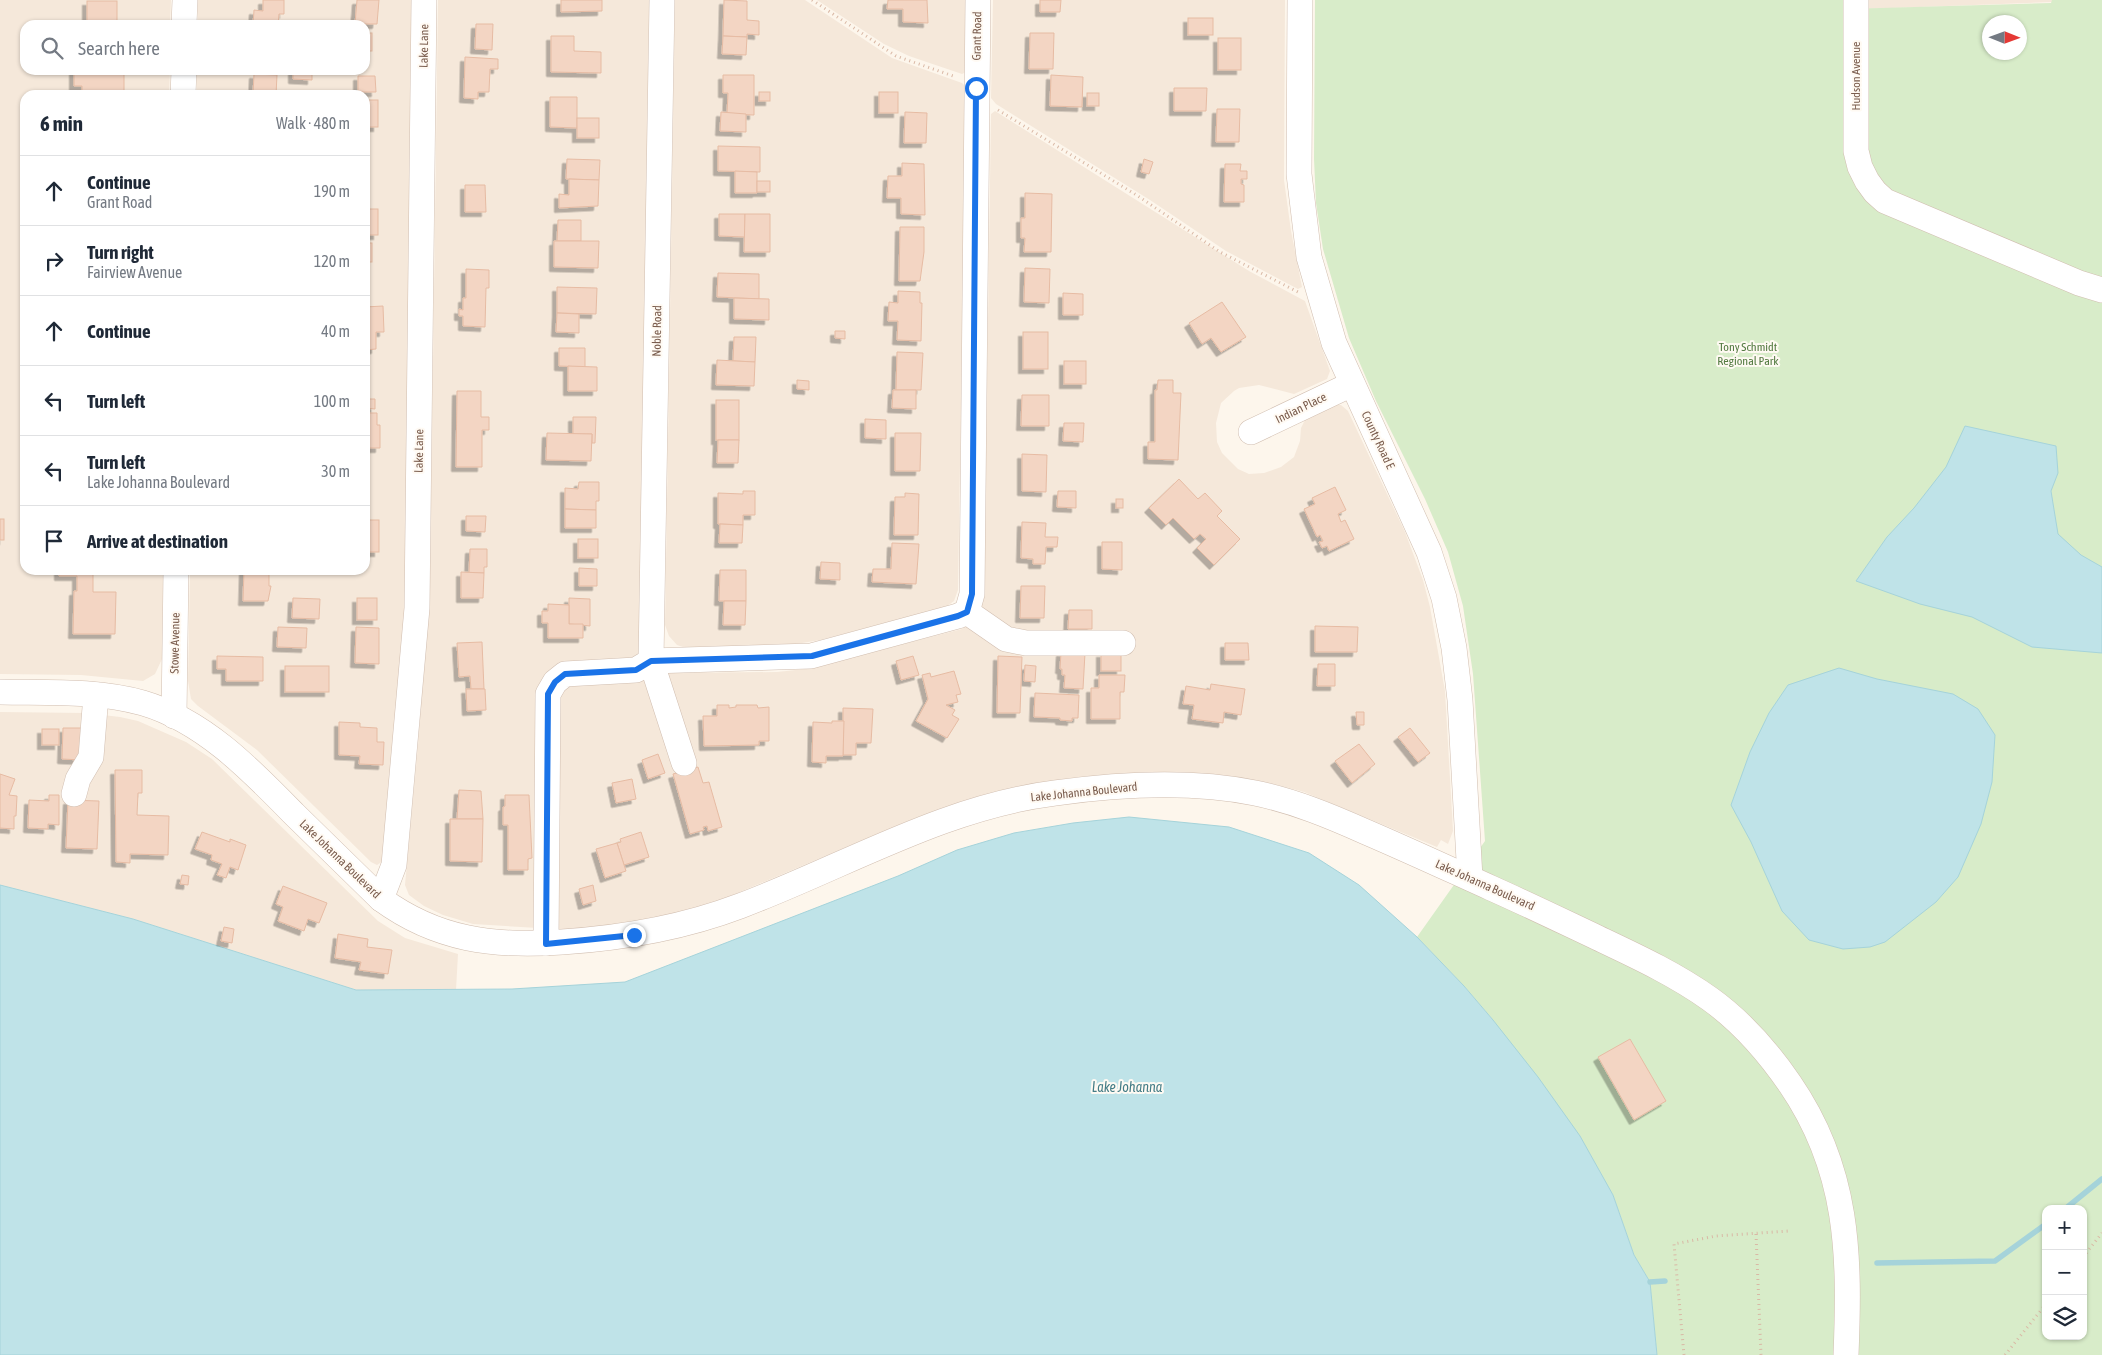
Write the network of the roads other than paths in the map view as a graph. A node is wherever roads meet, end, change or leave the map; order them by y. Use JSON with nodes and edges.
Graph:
{"nodes":[{"id":1,"x":185,"y":0,"type":"edge"},
{"id":2,"x":424,"y":0,"type":"edge"},
{"id":3,"x":662,"y":0,"type":"edge"},
{"id":4,"x":978,"y":0,"type":"edge"},
{"id":5,"x":1300,"y":0,"type":"edge"},
{"id":6,"x":1856,"y":0,"type":"edge"},
{"id":7,"x":184,"y":20,"type":"edge"},
{"id":8,"x":184,"y":75,"type":"edge"},
{"id":9,"x":183,"y":90,"type":"edge"},
{"id":10,"x":2102,"y":290,"type":"edge"},
{"id":11,"x":1352,"y":384,"type":"junction"},
{"id":12,"x":1251,"y":432,"type":"dead end"},
{"id":13,"x":176,"y":575,"type":"edge"},
{"id":14,"x":967,"y":612,"type":"junction"},
{"id":15,"x":1122,"y":643,"type":"dead end"},
{"id":16,"x":651,"y":661,"type":"junction"},
{"id":17,"x":0,"y":692,"type":"edge"},
{"id":18,"x":96,"y":694,"type":"junction"},
{"id":19,"x":174,"y":716,"type":"junction"},
{"id":20,"x":684,"y":763,"type":"dead end"},
{"id":21,"x":74,"y":794,"type":"dead end"},
{"id":22,"x":1470,"y":878,"type":"junction"},
{"id":23,"x":380,"y":899,"type":"junction"},
{"id":24,"x":546,"y":944,"type":"junction"},
{"id":25,"x":1846,"y":1355,"type":"edge"}],
"edges":[{"from":1,"to":7,"type":"street"},
{"from":2,"to":23,"type":"street","name":"Lake Lane"},
{"from":3,"to":16,"type":"street","name":"Noble Road"},
{"from":4,"to":14,"type":"street","name":"Grant Road"},
{"from":5,"to":11,"type":"street","name":"County Road E"},
{"from":6,"to":10,"type":"street","name":"Hudson Avenue"},
{"from":8,"to":9,"type":"street"},
{"from":11,"to":12,"type":"street","name":"Indian Place"},
{"from":11,"to":22,"type":"street","name":"County Road E"},
{"from":13,"to":19,"type":"street","name":"Stowe Avenue"},
{"from":14,"to":15,"type":"street"},
{"from":14,"to":16,"type":"street"},
{"from":16,"to":20,"type":"street","name":"Noble Road"},
{"from":16,"to":24,"type":"street"},
{"from":17,"to":18,"type":"street","name":"Lake Johanna Boulevard"},
{"from":18,"to":19,"type":"street","name":"Lake Johanna Boulevard"},
{"from":18,"to":21,"type":"street"},
{"from":19,"to":23,"type":"street","name":"Lake Johanna Boulevard"},
{"from":22,"to":24,"type":"street","name":"Lake Johanna Boulevard"},
{"from":22,"to":25,"type":"street","name":"Lake Johanna Boulevard"},
{"from":23,"to":24,"type":"street","name":"Lake Johanna Boulevard"}]}
